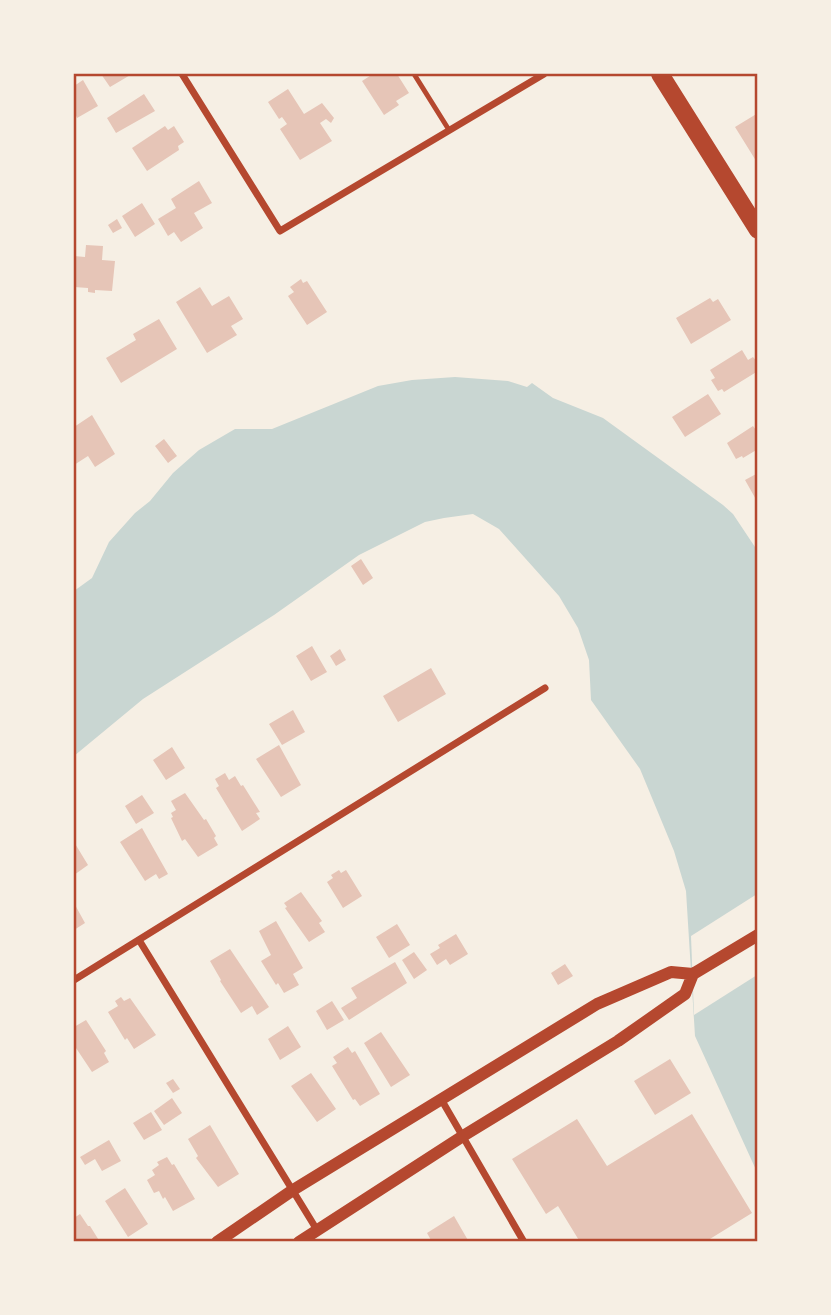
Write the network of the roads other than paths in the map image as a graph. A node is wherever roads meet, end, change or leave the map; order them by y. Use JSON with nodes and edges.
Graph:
{"nodes":[{"id":1,"x":182,"y":74,"type":"edge"},
{"id":2,"x":414,"y":74,"type":"edge"},
{"id":3,"x":544,"y":74,"type":"edge"},
{"id":4,"x":660,"y":74,"type":"edge"},
{"id":5,"x":449,"y":130,"type":"junction"},
{"id":6,"x":756,"y":222,"type":"edge"},
{"id":7,"x":545,"y":688,"type":"dead end"},
{"id":8,"x":758,"y":934,"type":"edge"},
{"id":9,"x":139,"y":940,"type":"junction"},
{"id":10,"x":692,"y":974,"type":"junction"},
{"id":11,"x":74,"y":980,"type":"edge"},
{"id":12,"x":441,"y":1099,"type":"junction"},
{"id":13,"x":463,"y":1136,"type":"junction"},
{"id":14,"x":293,"y":1190,"type":"junction"},
{"id":15,"x":317,"y":1230,"type":"junction"},
{"id":16,"x":217,"y":1241,"type":"edge"},
{"id":17,"x":299,"y":1241,"type":"edge"},
{"id":18,"x":524,"y":1241,"type":"edge"}],
"edges":[{"from":1,"to":5,"type":"street"},
{"from":2,"to":5,"type":"lane"},
{"from":3,"to":5,"type":"street"},
{"from":4,"to":6,"type":"main road"},
{"from":7,"to":9,"type":"street"},
{"from":8,"to":10,"type":"street"},
{"from":9,"to":11,"type":"street"},
{"from":9,"to":14,"type":"street"},
{"from":10,"to":12,"type":"street"},
{"from":10,"to":13,"type":"street"},
{"from":12,"to":13,"type":"street"},
{"from":12,"to":14,"type":"street"},
{"from":13,"to":15,"type":"street"},
{"from":13,"to":18,"type":"street"},
{"from":14,"to":15,"type":"street"},
{"from":14,"to":16,"type":"street"},
{"from":15,"to":17,"type":"street"}]}
